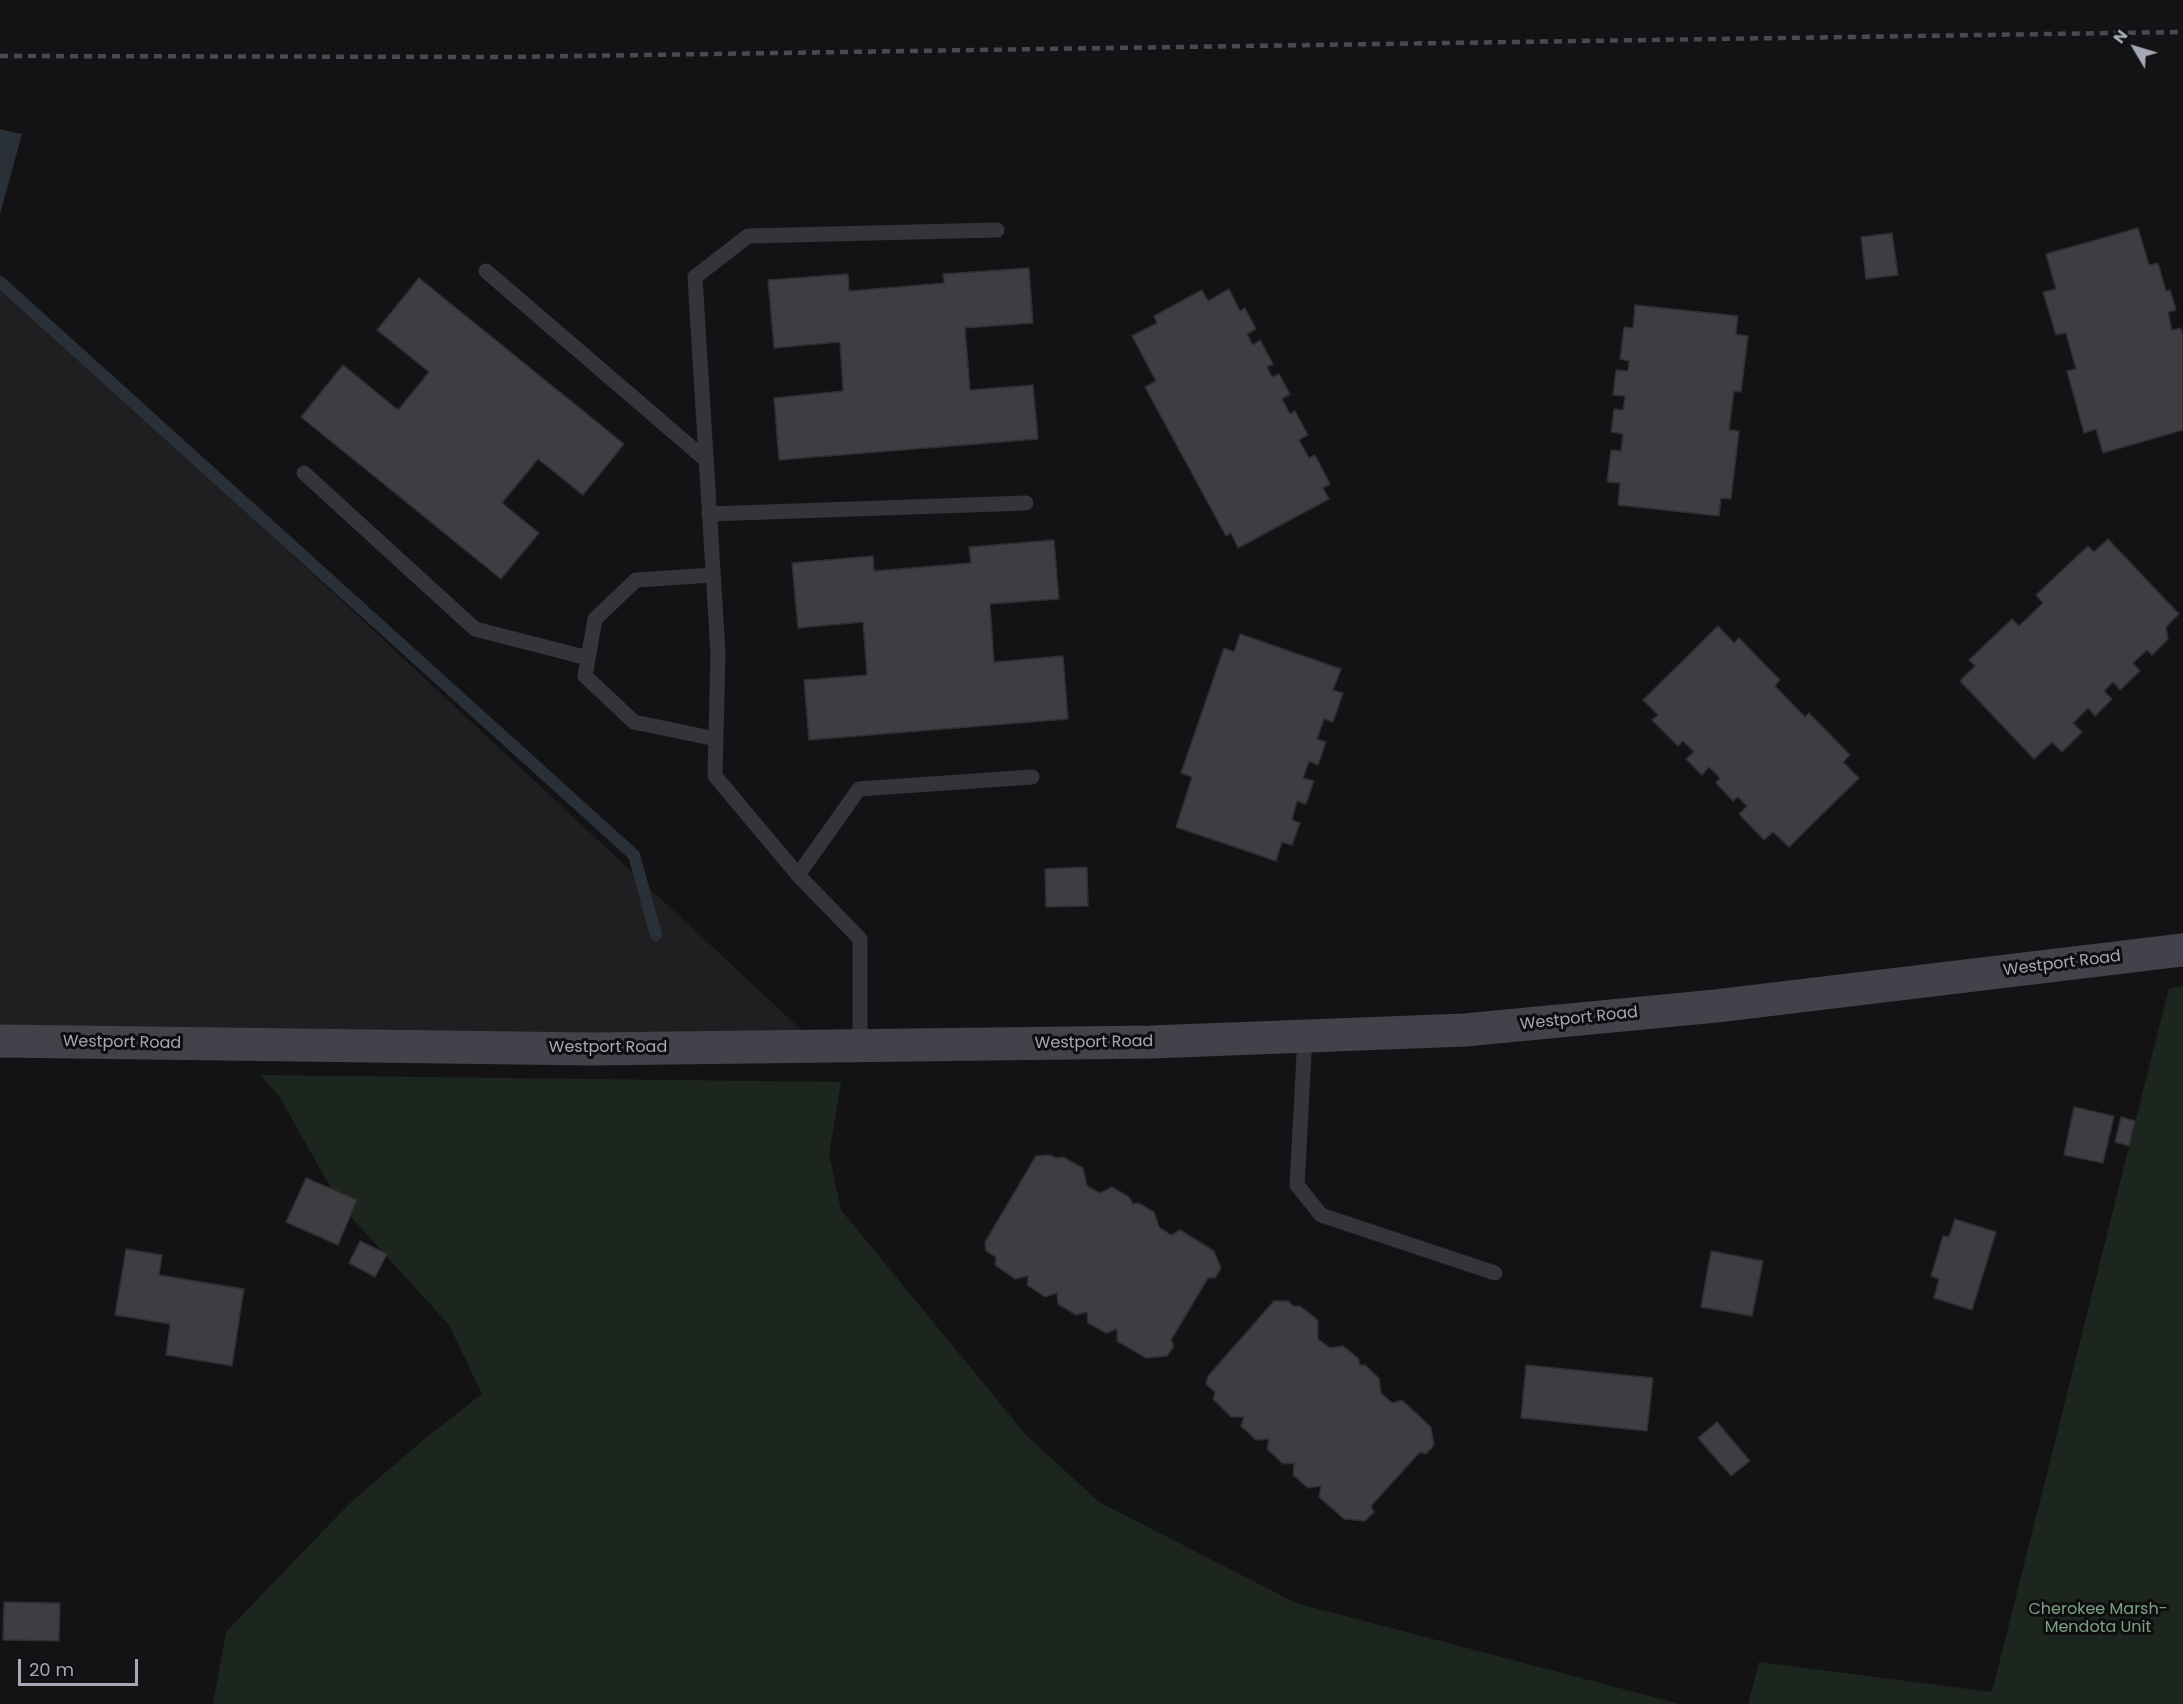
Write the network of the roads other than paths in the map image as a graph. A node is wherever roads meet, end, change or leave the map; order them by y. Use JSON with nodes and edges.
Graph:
{"nodes":[{"id":1,"x":997,"y":230,"type":"dead end"},
{"id":2,"x":486,"y":271,"type":"dead end"},
{"id":3,"x":706,"y":460,"type":"junction"},
{"id":4,"x":304,"y":473,"type":"dead end"},
{"id":5,"x":1026,"y":503,"type":"dead end"},
{"id":6,"x":709,"y":514,"type":"junction"},
{"id":7,"x":713,"y":575,"type":"junction"},
{"id":8,"x":588,"y":658,"type":"junction"},
{"id":9,"x":716,"y":739,"type":"junction"},
{"id":10,"x":1032,"y":777,"type":"dead end"},
{"id":11,"x":798,"y":875,"type":"junction"},
{"id":12,"x":2183,"y":950,"type":"edge"},
{"id":13,"x":1305,"y":1036,"type":"junction"},
{"id":14,"x":0,"y":1041,"type":"edge"},
{"id":15,"x":860,"y":1046,"type":"junction"},
{"id":16,"x":1496,"y":1273,"type":"dead end"}],
"edges":[{"from":1,"to":3,"type":"lane"},
{"from":2,"to":3,"type":"lane"},
{"from":3,"to":6,"type":"lane"},
{"from":4,"to":8,"type":"lane"},
{"from":5,"to":6,"type":"lane"},
{"from":6,"to":7,"type":"lane"},
{"from":7,"to":8,"type":"lane"},
{"from":7,"to":9,"type":"lane"},
{"from":8,"to":9,"type":"lane"},
{"from":9,"to":11,"type":"lane"},
{"from":10,"to":11,"type":"lane"},
{"from":11,"to":15,"type":"lane"},
{"from":12,"to":13,"type":"street","name":"Westport Road"},
{"from":13,"to":15,"type":"street","name":"Westport Road"},
{"from":13,"to":16,"type":"lane"},
{"from":14,"to":15,"type":"street","name":"Westport Road"}]}
